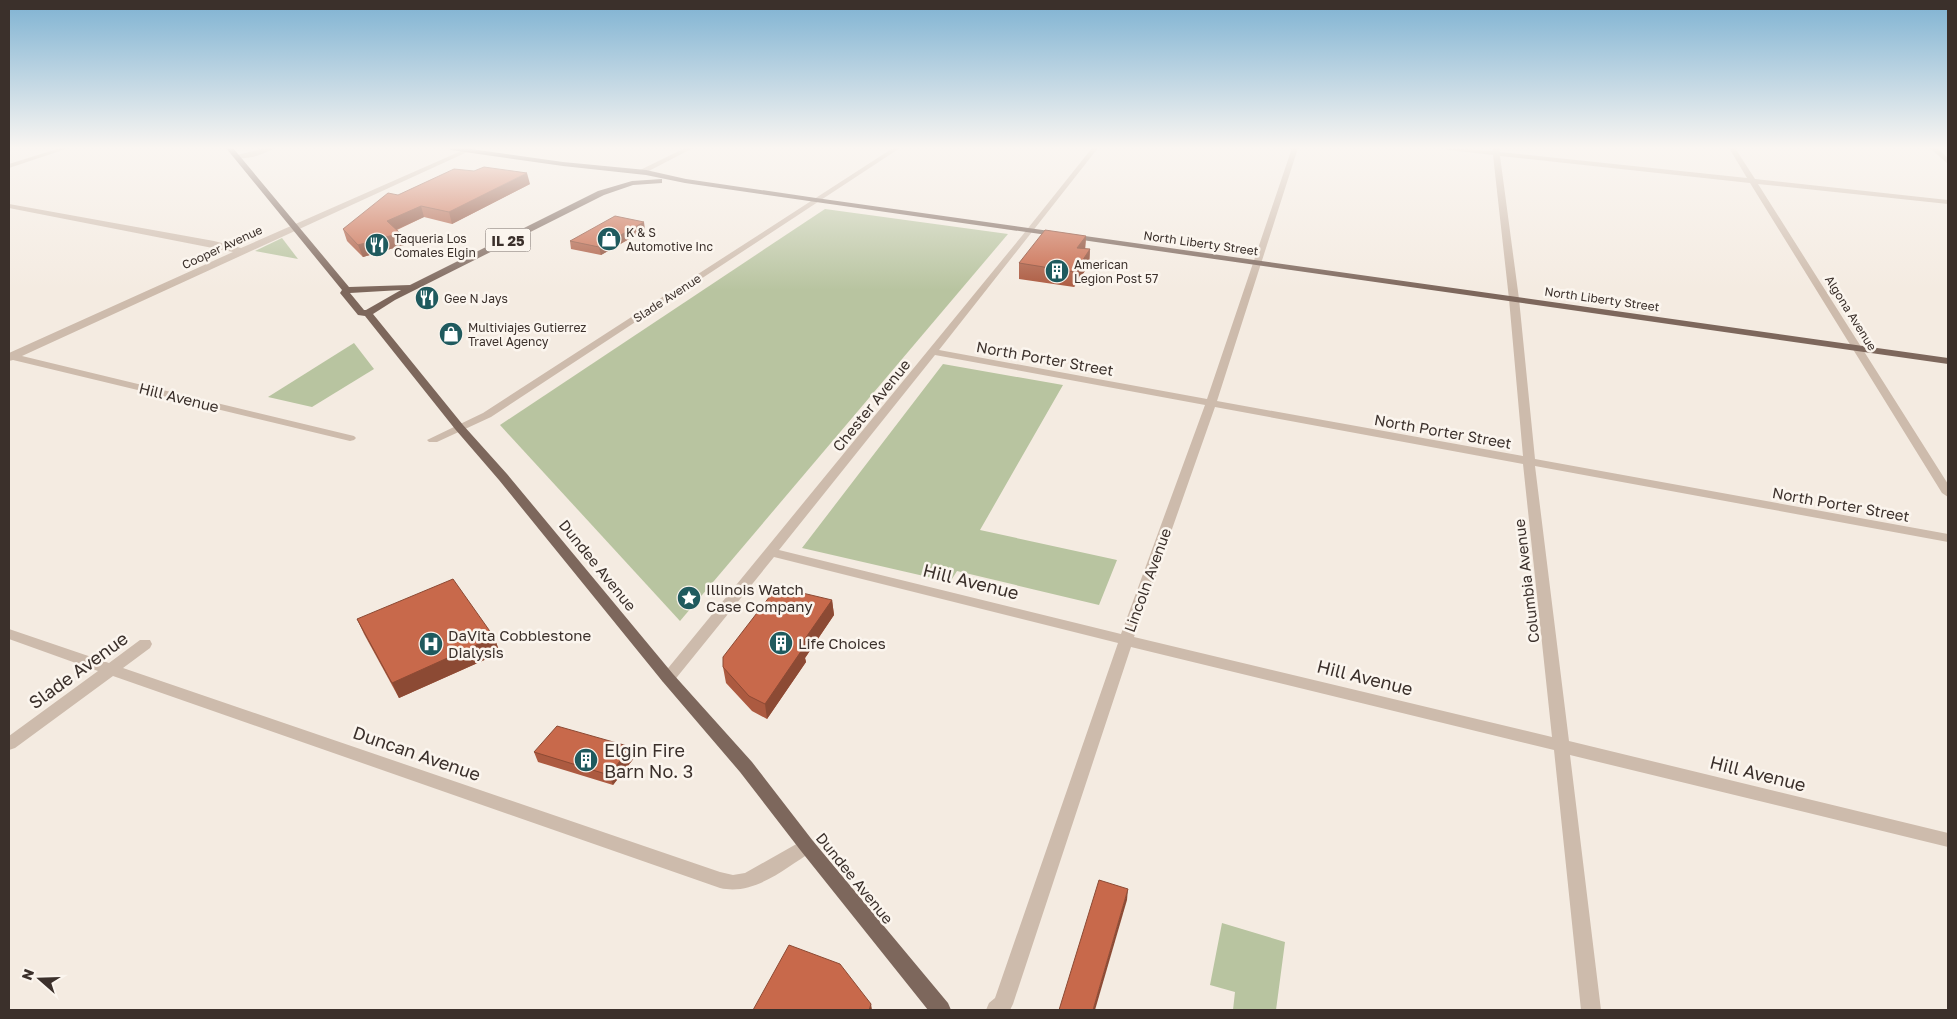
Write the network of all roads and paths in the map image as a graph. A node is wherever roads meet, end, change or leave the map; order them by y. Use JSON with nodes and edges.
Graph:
{"nodes":[{"id":1,"x":270,"y":196,"type":"edge"},
{"id":2,"x":365,"y":196,"type":"edge"},
{"id":3,"x":596,"y":196,"type":"edge"},
{"id":4,"x":785,"y":196,"type":"edge"},
{"id":5,"x":823,"y":196,"type":"edge"},
{"id":6,"x":1058,"y":196,"type":"edge"},
{"id":7,"x":1280,"y":196,"type":"edge"},
{"id":8,"x":1502,"y":196,"type":"edge"},
{"id":9,"x":1761,"y":196,"type":"edge"},
{"id":10,"x":1888,"y":196,"type":"edge"},
{"id":11,"x":816,"y":200,"type":"junction"},
{"id":12,"x":1948,"y":202,"type":"edge"},
{"id":13,"x":9,"y":206,"type":"edge"},
{"id":14,"x":296,"y":226,"type":"junction"},
{"id":15,"x":1030,"y":231,"type":"junction"},
{"id":16,"x":241,"y":251,"type":"junction"},
{"id":17,"x":1258,"y":264,"type":"junction"},
{"id":18,"x":414,"y":287,"type":"junction"},
{"id":19,"x":347,"y":290,"type":"junction"},
{"id":20,"x":1514,"y":299,"type":"junction"},
{"id":21,"x":368,"y":313,"type":"junction"},
{"id":22,"x":1859,"y":349,"type":"junction"},
{"id":23,"x":932,"y":352,"type":"junction"},
{"id":24,"x":10,"y":357,"type":"edge"},
{"id":25,"x":1948,"y":361,"type":"edge"},
{"id":26,"x":1210,"y":404,"type":"junction"},
{"id":27,"x":459,"y":427,"type":"junction"},
{"id":28,"x":350,"y":438,"type":"dead end"},
{"id":29,"x":433,"y":440,"type":"dead end"},
{"id":30,"x":1529,"y":462,"type":"junction"},
{"id":31,"x":1948,"y":493,"type":"edge"},
{"id":32,"x":1948,"y":538,"type":"edge"},
{"id":33,"x":772,"y":552,"type":"junction"},
{"id":34,"x":9,"y":634,"type":"edge"},
{"id":35,"x":1126,"y":640,"type":"junction"},
{"id":36,"x":145,"y":644,"type":"dead end"},
{"id":37,"x":110,"y":669,"type":"junction"},
{"id":38,"x":668,"y":678,"type":"junction"},
{"id":39,"x":9,"y":744,"type":"edge"},
{"id":40,"x":1562,"y":746,"type":"junction"},
{"id":41,"x":1948,"y":840,"type":"edge"},
{"id":42,"x":807,"y":846,"type":"junction"},
{"id":43,"x":941,"y":1010,"type":"edge"},
{"id":44,"x":996,"y":1010,"type":"edge"},
{"id":45,"x":1592,"y":1010,"type":"edge"}],
"edges":[{"from":1,"to":14,"type":"main road","name":"Dundee Avenue"},
{"from":2,"to":14,"type":"street","name":"Cooper Avenue"},
{"from":3,"to":18,"type":"main road","number":"IL 25"},
{"from":4,"to":11,"type":"main road","name":"North Liberty Street"},
{"from":5,"to":11,"type":"street","name":"Slade Avenue"},
{"from":6,"to":15,"type":"street","name":"Chester Avenue"},
{"from":7,"to":17,"type":"street","name":"Lincoln Avenue"},
{"from":8,"to":20,"type":"street","name":"Columbia Avenue"},
{"from":9,"to":22,"type":"street","name":"Algona Avenue"},
{"from":10,"to":12,"type":"street"},
{"from":11,"to":15,"type":"main road","name":"North Liberty Street"},
{"from":11,"to":27,"type":"street","name":"Slade Avenue"},
{"from":13,"to":16,"type":"street"},
{"from":14,"to":16,"type":"street","name":"Cooper Avenue"},
{"from":14,"to":19,"type":"main road","name":"Dundee Avenue"},
{"from":15,"to":17,"type":"main road","name":"North Liberty Street"},
{"from":15,"to":23,"type":"street","name":"Chester Avenue"},
{"from":16,"to":24,"type":"street","name":"Cooper Avenue"},
{"from":17,"to":20,"type":"main road","name":"North Liberty Street"},
{"from":17,"to":26,"type":"street","name":"Lincoln Avenue"},
{"from":18,"to":19,"type":"main road"},
{"from":18,"to":21,"type":"main road"},
{"from":19,"to":21,"type":"main road","name":"Dundee Avenue"},
{"from":20,"to":22,"type":"main road","name":"North Liberty Street"},
{"from":20,"to":30,"type":"street","name":"Columbia Avenue"},
{"from":21,"to":27,"type":"main road","name":"Dundee Avenue"},
{"from":22,"to":25,"type":"main road","name":"North Liberty Street"},
{"from":22,"to":31,"type":"street","name":"Algona Avenue"},
{"from":23,"to":26,"type":"street","name":"North Porter Street"},
{"from":23,"to":33,"type":"street","name":"Chester Avenue"},
{"from":24,"to":28,"type":"street","name":"Hill Avenue"},
{"from":26,"to":30,"type":"street","name":"North Porter Street"},
{"from":26,"to":35,"type":"street","name":"Lincoln Avenue"},
{"from":27,"to":29,"type":"street","name":"Slade Avenue"},
{"from":27,"to":38,"type":"main road","name":"Dundee Avenue"},
{"from":30,"to":32,"type":"street","name":"North Porter Street"},
{"from":30,"to":40,"type":"street","name":"Columbia Avenue"},
{"from":33,"to":35,"type":"street","name":"Hill Avenue"},
{"from":33,"to":38,"type":"street","name":"Chester Avenue"},
{"from":34,"to":37,"type":"street","name":"Duncan Avenue"},
{"from":35,"to":40,"type":"street","name":"Hill Avenue"},
{"from":35,"to":44,"type":"street","name":"Lincoln Avenue"},
{"from":36,"to":37,"type":"street","name":"Slade Avenue"},
{"from":37,"to":39,"type":"street","name":"Slade Avenue"},
{"from":37,"to":42,"type":"street","name":"Duncan Avenue"},
{"from":38,"to":42,"type":"main road","name":"Dundee Avenue"},
{"from":40,"to":41,"type":"street","name":"Hill Avenue"},
{"from":40,"to":45,"type":"street","name":"Columbia Avenue"},
{"from":42,"to":43,"type":"main road","name":"Dundee Avenue"}]}
